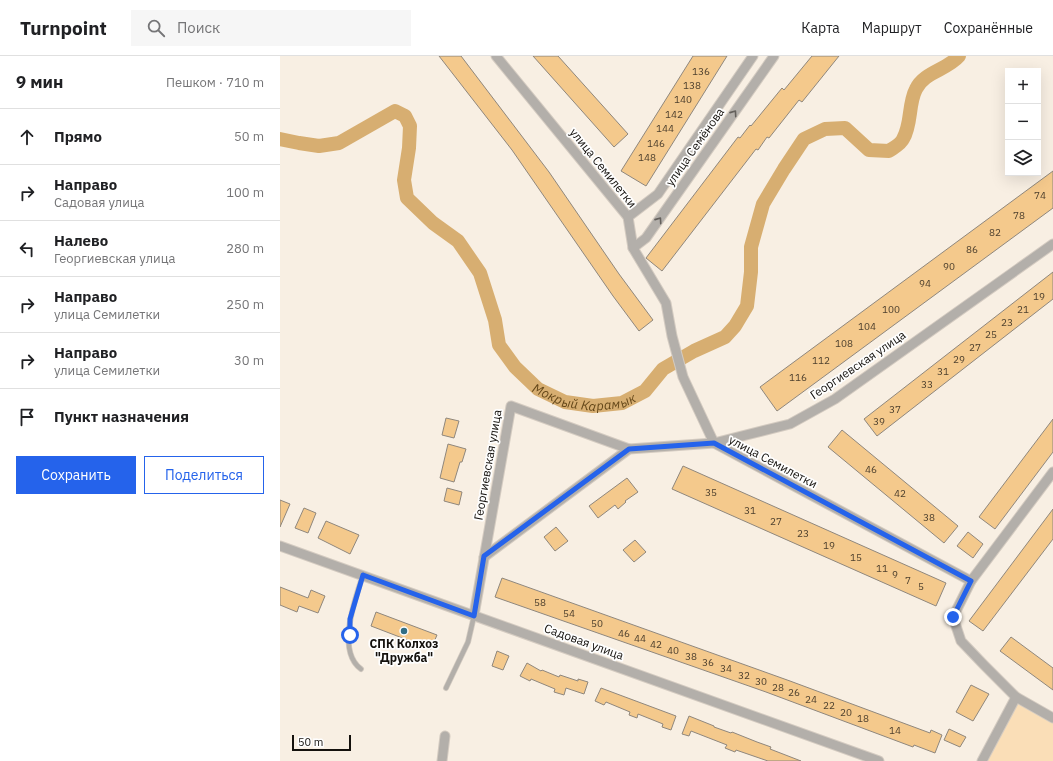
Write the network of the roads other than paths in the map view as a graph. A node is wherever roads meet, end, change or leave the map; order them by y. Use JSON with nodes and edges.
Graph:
{"nodes":[{"id":1,"x":496,"y":56,"type":"edge"},
{"id":2,"x":753,"y":56,"type":"edge"},
{"id":3,"x":774,"y":56,"type":"edge"},
{"id":4,"x":628,"y":217,"type":"junction"},
{"id":5,"x":1053,"y":244,"type":"edge"},
{"id":6,"x":633,"y":248,"type":"junction"},
{"id":7,"x":714,"y":443,"type":"junction"},
{"id":8,"x":629,"y":449,"type":"junction"},
{"id":9,"x":1053,"y":472,"type":"edge"},
{"id":10,"x":280,"y":546,"type":"edge"},
{"id":11,"x":484,"y":556,"type":"junction"},
{"id":12,"x":363,"y":575,"type":"junction"},
{"id":13,"x":971,"y":581,"type":"junction"},
{"id":14,"x":474,"y":616,"type":"junction"},
{"id":15,"x":361,"y":669,"type":"dead end"},
{"id":16,"x":446,"y":688,"type":"dead end"},
{"id":17,"x":1016,"y":697,"type":"junction"},
{"id":18,"x":1053,"y":718,"type":"edge"},
{"id":19,"x":445,"y":736,"type":"dead end"},
{"id":20,"x":442,"y":761,"type":"edge"},
{"id":21,"x":879,"y":761,"type":"edge"},
{"id":22,"x":982,"y":761,"type":"edge"}],
"edges":[{"from":1,"to":4,"type":"street","name":"улица Семилетки"},
{"from":2,"to":4,"type":"street","name":"улица Семёнова"},
{"from":6,"to":3,"type":"street","name":"улица Семёнова","one_way":true},
{"from":4,"to":6,"type":"street","name":"улица Семилетки"},
{"from":5,"to":7,"type":"street","name":"Георгиевская улица"},
{"from":6,"to":7,"type":"street","name":"улица Семилетки"},
{"from":7,"to":8,"type":"street","name":"Георгиевская улица"},
{"from":7,"to":13,"type":"street","name":"улица Семилетки"},
{"from":8,"to":11,"type":"street"},
{"from":8,"to":11,"type":"street","name":"Георгиевская улица"},
{"from":9,"to":13,"type":"street"},
{"from":10,"to":12,"type":"street","name":"Садовая улица"},
{"from":11,"to":14,"type":"street","name":"Георгиевская улица"},
{"from":12,"to":14,"type":"street","name":"Садовая улица"},
{"from":12,"to":15,"type":"lane"},
{"from":13,"to":17,"type":"street"},
{"from":14,"to":16,"type":"lane"},
{"from":14,"to":21,"type":"street","name":"Садовая улица"},
{"from":17,"to":18,"type":"street"},
{"from":17,"to":22,"type":"street"},
{"from":19,"to":20,"type":"street"}]}
